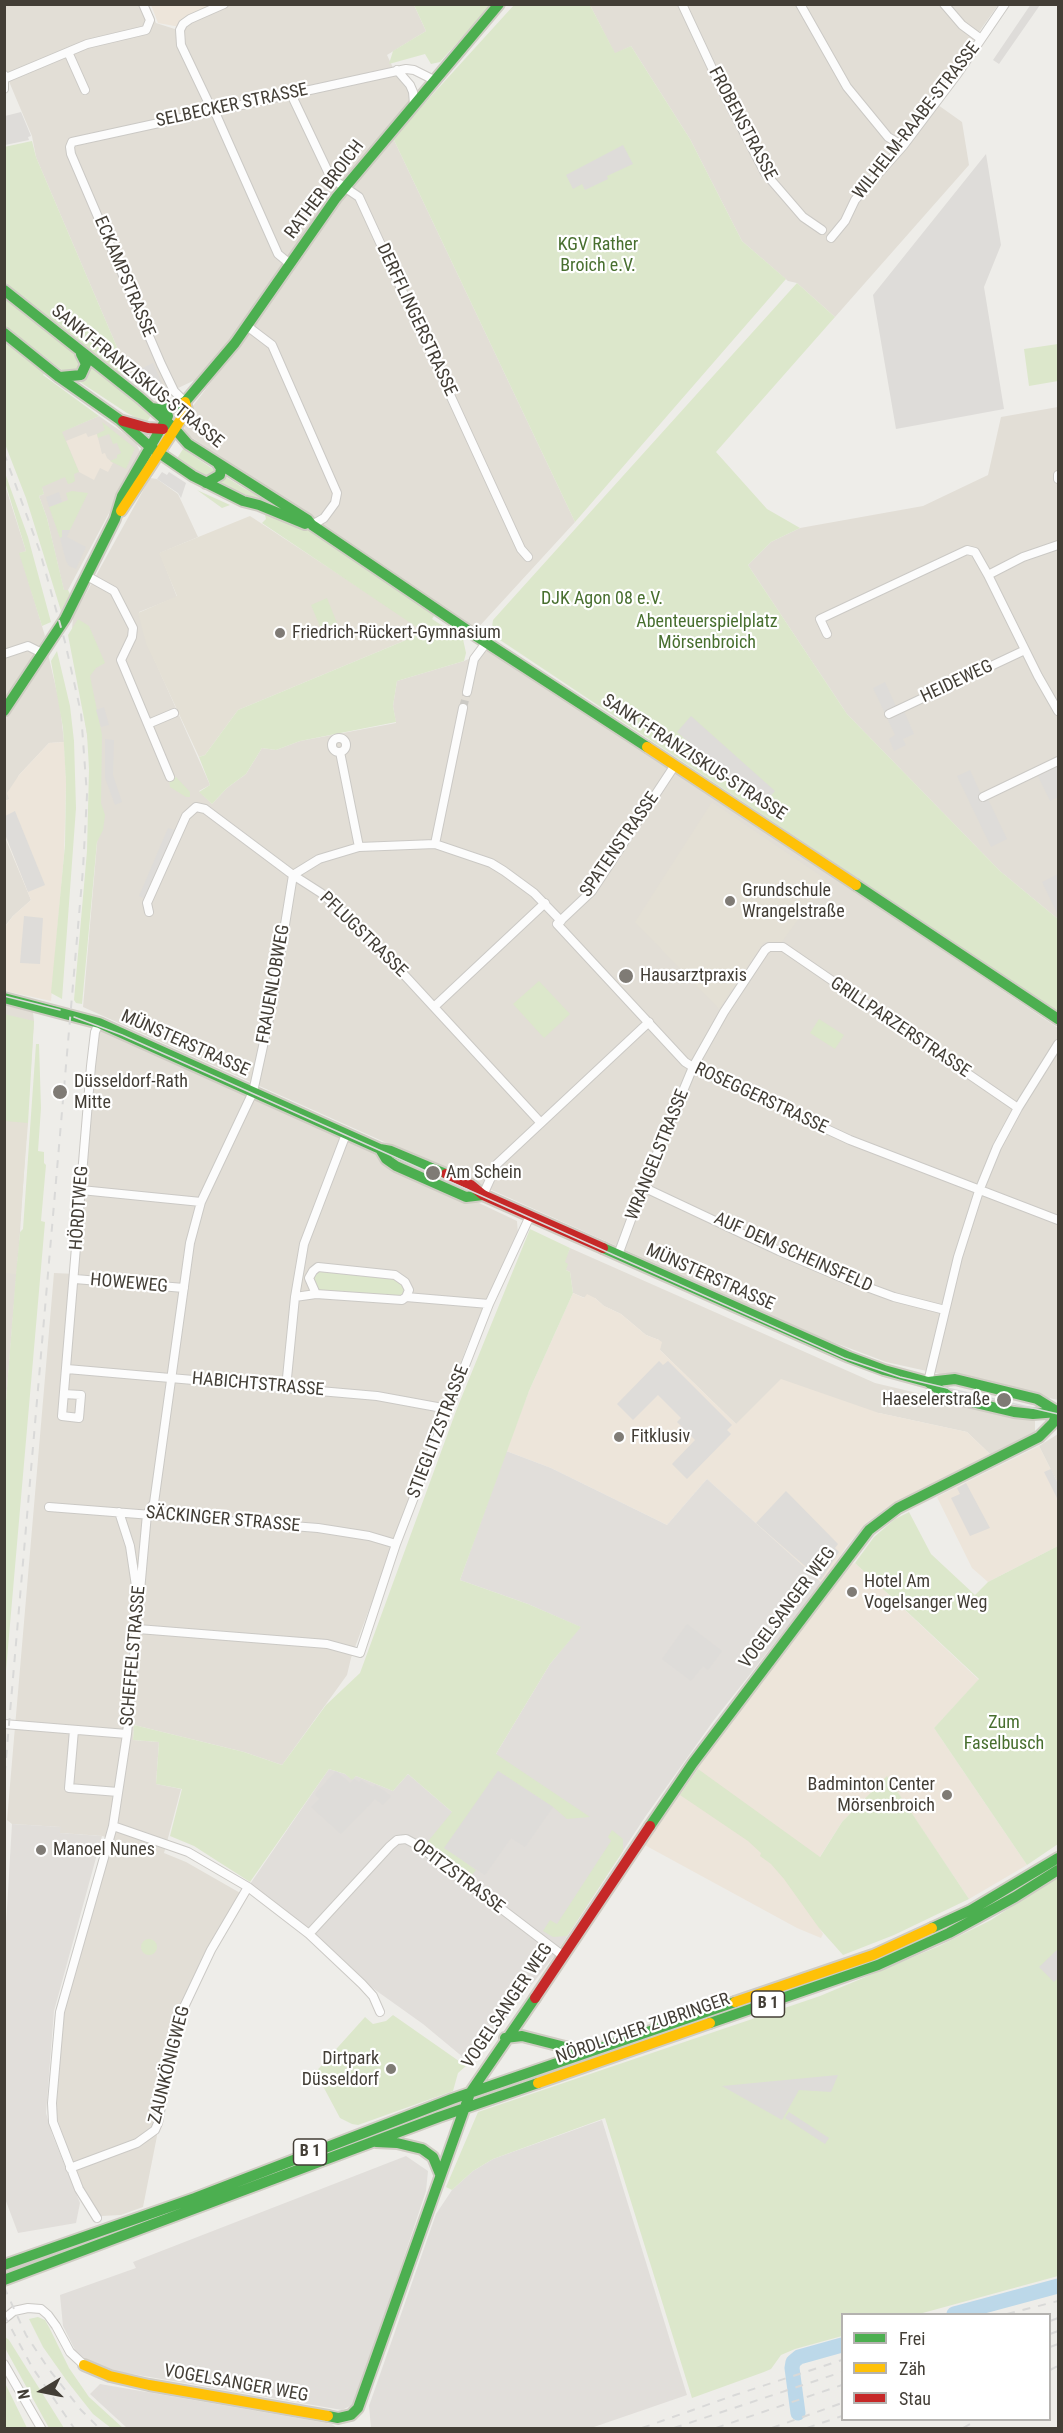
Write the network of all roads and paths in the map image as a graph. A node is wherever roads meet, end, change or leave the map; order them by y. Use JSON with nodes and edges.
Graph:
{"nodes":[{"id":1,"x":143,"y":4,"type":"edge"},
{"id":2,"x":224,"y":4,"type":"edge"},
{"id":3,"x":499,"y":4,"type":"edge"},
{"id":4,"x":682,"y":4,"type":"edge"},
{"id":5,"x":800,"y":4,"type":"edge"},
{"id":6,"x":944,"y":4,"type":"edge"},
{"id":7,"x":1005,"y":4,"type":"edge"},
{"id":8,"x":981,"y":39,"type":"junction"},
{"id":9,"x":68,"y":52,"type":"junction"},
{"id":10,"x":397,"y":70,"type":"junction"},
{"id":11,"x":5,"y":76,"type":"edge"},
{"id":12,"x":434,"y":80,"type":"junction"},
{"id":13,"x":4,"y":89,"type":"edge"},
{"id":14,"x":85,"y":90,"type":"dead end"},
{"id":15,"x":291,"y":94,"type":"junction"},
{"id":16,"x":414,"y":104,"type":"junction"},
{"id":17,"x":213,"y":110,"type":"junction"},
{"id":18,"x":903,"y":146,"type":"junction"},
{"id":19,"x":70,"y":147,"type":"joint"},
{"id":20,"x":344,"y":187,"type":"junction"},
{"id":21,"x":822,"y":230,"type":"dead end"},
{"id":22,"x":831,"y":238,"type":"dead end"},
{"id":23,"x":290,"y":264,"type":"junction"},
{"id":24,"x":4,"y":290,"type":"edge"},
{"id":25,"x":247,"y":326,"type":"junction"},
{"id":26,"x":4,"y":333,"type":"edge"},
{"id":27,"x":78,"y":349,"type":"junction"},
{"id":28,"x":59,"y":376,"type":"junction"},
{"id":29,"x":185,"y":402,"type":"junction"},
{"id":30,"x":175,"y":407,"type":"junction"},
{"id":31,"x":152,"y":408,"type":"junction"},
{"id":32,"x":120,"y":420,"type":"junction"},
{"id":33,"x":162,"y":425,"type":"junction"},
{"id":34,"x":174,"y":428,"type":"junction"},
{"id":35,"x":165,"y":442,"type":"junction"},
{"id":36,"x":188,"y":444,"type":"junction"},
{"id":37,"x":153,"y":450,"type":"junction"},
{"id":38,"x":218,"y":464,"type":"junction"},
{"id":39,"x":206,"y":483,"type":"junction"},
{"id":40,"x":312,"y":525,"type":"junction"},
{"id":41,"x":1059,"y":545,"type":"edge"},
{"id":42,"x":528,"y":557,"type":"dead end"},
{"id":43,"x":988,"y":575,"type":"junction"},
{"id":44,"x":87,"y":576,"type":"junction"},
{"id":45,"x":827,"y":634,"type":"dead end"},
{"id":46,"x":486,"y":643,"type":"junction"},
{"id":47,"x":1025,"y":650,"type":"junction"},
{"id":48,"x":8,"y":653,"type":"edge"},
{"id":49,"x":42,"y":653,"type":"junction"},
{"id":50,"x":467,"y":692,"type":"tunnel mouth"},
{"id":51,"x":464,"y":708,"type":"tunnel mouth"},
{"id":52,"x":4,"y":711,"type":"edge"},
{"id":53,"x":1059,"y":711,"type":"edge"},
{"id":54,"x":174,"y":713,"type":"dead end"},
{"id":55,"x":889,"y":714,"type":"dead end"},
{"id":56,"x":148,"y":724,"type":"junction"},
{"id":57,"x":340,"y":752,"type":"dead end"},
{"id":58,"x":1059,"y":761,"type":"edge"},
{"id":59,"x":675,"y":765,"type":"junction"},
{"id":60,"x":170,"y":777,"type":"dead end"},
{"id":61,"x":983,"y":797,"type":"dead end"},
{"id":62,"x":435,"y":844,"type":"junction"},
{"id":63,"x":359,"y":847,"type":"junction"},
{"id":64,"x":294,"y":875,"type":"junction"},
{"id":65,"x":545,"y":903,"type":"junction"},
{"id":66,"x":148,"y":912,"type":"dead end"},
{"id":67,"x":559,"y":922,"type":"junction"},
{"id":68,"x":783,"y":947,"type":"joint"},
{"id":69,"x":4,"y":998,"type":"edge"},
{"id":70,"x":434,"y":1007,"type":"junction"},
{"id":71,"x":1059,"y":1019,"type":"edge"},
{"id":72,"x":649,"y":1022,"type":"junction"},
{"id":73,"x":99,"y":1023,"type":"junction"},
{"id":74,"x":1059,"y":1044,"type":"edge"},
{"id":75,"x":693,"y":1067,"type":"junction"},
{"id":76,"x":252,"y":1092,"type":"junction"},
{"id":77,"x":1018,"y":1108,"type":"junction"},
{"id":78,"x":541,"y":1123,"type":"junction"},
{"id":79,"x":346,"y":1134,"type":"junction"},
{"id":80,"x":643,"y":1187,"type":"junction"},
{"id":81,"x":81,"y":1190,"type":"junction"},
{"id":82,"x":979,"y":1191,"type":"junction"},
{"id":83,"x":483,"y":1195,"type":"junction"},
{"id":84,"x":201,"y":1202,"type":"junction"},
{"id":85,"x":530,"y":1216,"type":"junction"},
{"id":86,"x":1059,"y":1220,"type":"edge"},
{"id":87,"x":618,"y":1256,"type":"junction"},
{"id":88,"x":300,"y":1265,"type":"junction"},
{"id":89,"x":318,"y":1267,"type":"junction"},
{"id":90,"x":75,"y":1279,"type":"junction"},
{"id":91,"x":184,"y":1288,"type":"junction"},
{"id":92,"x":315,"y":1294,"type":"junction"},
{"id":93,"x":295,"y":1297,"type":"junction"},
{"id":94,"x":406,"y":1297,"type":"junction"},
{"id":95,"x":489,"y":1304,"type":"junction"},
{"id":96,"x":945,"y":1310,"type":"junction"},
{"id":97,"x":67,"y":1369,"type":"junction"},
{"id":98,"x":170,"y":1377,"type":"junction"},
{"id":99,"x":928,"y":1382,"type":"junction"},
{"id":100,"x":286,"y":1388,"type":"junction"},
{"id":101,"x":64,"y":1394,"type":"dead end"},
{"id":102,"x":448,"y":1409,"type":"junction"},
{"id":103,"x":1058,"y":1412,"type":"edge"},
{"id":104,"x":49,"y":1507,"type":"dead end"},
{"id":105,"x":119,"y":1512,"type":"junction"},
{"id":106,"x":147,"y":1514,"type":"junction"},
{"id":107,"x":396,"y":1544,"type":"junction"},
{"id":108,"x":138,"y":1598,"type":"junction"},
{"id":109,"x":138,"y":1629,"type":"junction"},
{"id":110,"x":4,"y":1724,"type":"edge"},
{"id":111,"x":74,"y":1730,"type":"junction"},
{"id":112,"x":128,"y":1734,"type":"junction"},
{"id":113,"x":118,"y":1792,"type":"junction"},
{"id":114,"x":112,"y":1826,"type":"junction"},
{"id":115,"x":1059,"y":1858,"type":"edge"},
{"id":116,"x":1059,"y":1870,"type":"edge"},
{"id":117,"x":248,"y":1887,"type":"junction"},
{"id":118,"x":309,"y":1934,"type":"junction"},
{"id":119,"x":562,"y":1955,"type":"junction"},
{"id":120,"x":380,"y":2012,"type":"dead end"},
{"id":121,"x":519,"y":2018,"type":"junction"},
{"id":122,"x":529,"y":2037,"type":"junction"},
{"id":123,"x":506,"y":2038,"type":"junction"},
{"id":124,"x":599,"y":2050,"type":"junction"},
{"id":125,"x":470,"y":2093,"type":"junction"},
{"id":126,"x":464,"y":2109,"type":"junction"},
{"id":127,"x":373,"y":2142,"type":"junction"},
{"id":128,"x":70,"y":2168,"type":"junction"},
{"id":129,"x":440,"y":2174,"type":"junction"},
{"id":130,"x":97,"y":2218,"type":"dead end"},
{"id":131,"x":4,"y":2265,"type":"edge"},
{"id":132,"x":4,"y":2280,"type":"edge"},
{"id":133,"x":4,"y":2319,"type":"edge"},
{"id":134,"x":4,"y":2364,"type":"edge"},
{"id":135,"x":84,"y":2365,"type":"joint"},
{"id":136,"x":41,"y":2428,"type":"edge"}],
"edges":[{"from":1,"to":9,"type":"street"},
{"from":2,"to":17,"type":"street"},
{"from":3,"to":12,"type":"main road","name":"RATHER BROICH"},
{"from":4,"to":21,"type":"street","name":"FROBENSTRASSE"},
{"from":5,"to":18,"type":"street"},
{"from":6,"to":8,"type":"street"},
{"from":7,"to":8,"type":"street","name":"WILHELM-RAABE-STRASSE"},
{"from":8,"to":18,"type":"street","name":"WILHELM-RAABE-STRASSE"},
{"from":9,"to":11,"type":"street"},
{"from":9,"to":14,"type":"street"},
{"from":10,"to":12,"type":"street","name":"SELBECKER STRASSE"},
{"from":10,"to":15,"type":"street","name":"SELBECKER STRASSE"},
{"from":10,"to":16,"type":"street"},
{"from":11,"to":13,"type":"street"},
{"from":12,"to":16,"type":"main road","name":"RATHER BROICH"},
{"from":15,"to":17,"type":"street","name":"SELBECKER STRASSE"},
{"from":15,"to":20,"type":"street","name":"DERFFLINGERSTRASSE"},
{"from":16,"to":20,"type":"main road","name":"RATHER BROICH"},
{"from":17,"to":19,"type":"street","name":"SELBECKER STRASSE"},
{"from":17,"to":23,"type":"street"},
{"from":18,"to":22,"type":"street","name":"WILHELM-RAABE-STRASSE"},
{"from":19,"to":29,"type":"street","name":"ECKAMPSTRASSE"},
{"from":20,"to":23,"type":"main road","name":"RATHER BROICH"},
{"from":20,"to":42,"type":"street","name":"DERFFLINGERSTRASSE"},
{"from":23,"to":25,"type":"main road","name":"RATHER BROICH"},
{"from":24,"to":27,"type":"main road","name":"SANKT-FRANZISKUS-STRASSE"},
{"from":25,"to":29,"type":"main road","name":"RATHER BROICH"},
{"from":25,"to":40,"type":"street"},
{"from":26,"to":28,"type":"main road","name":"SANKT-FRANZISKUS-STRASSE"},
{"from":27,"to":28,"type":"main road"},
{"from":27,"to":31,"type":"main road","name":"SANKT-FRANZISKUS-STRASSE"},
{"from":28,"to":32,"type":"main road","name":"SANKT-FRANZISKUS-STRASSE"},
{"from":29,"to":30,"type":"main road","name":"RATHER BROICH"},
{"from":29,"to":34,"type":"main road","name":"RATHER BROICH"},
{"from":30,"to":31,"type":"main road","name":"RATHER BROICH"},
{"from":30,"to":33,"type":"main road","name":"RATHER BROICH"},
{"from":31,"to":33,"type":"main road","name":"SANKT-FRANZISKUS-STRASSE"},
{"from":32,"to":33,"type":"main road"},
{"from":32,"to":37,"type":"main road","name":"SANKT-FRANZISKUS-STRASSE"},
{"from":33,"to":34,"type":"main road","name":"SANKT-FRANZISKUS-STRASSE"},
{"from":33,"to":37,"type":"main road","name":"RATHER BROICH"},
{"from":34,"to":35,"type":"main road","name":"RATHER BROICH"},
{"from":34,"to":36,"type":"main road","name":"SANKT-FRANZISKUS-STRASSE"},
{"from":35,"to":36,"type":"main road"},
{"from":35,"to":37,"type":"main road"},
{"from":36,"to":38,"type":"main road","name":"SANKT-FRANZISKUS-STRASSE"},
{"from":37,"to":39,"type":"main road","name":"SANKT-FRANZISKUS-STRASSE"},
{"from":37,"to":44,"type":"main road","name":"RATHER BROICH"},
{"from":38,"to":39,"type":"main road"},
{"from":38,"to":40,"type":"main road","name":"SANKT-FRANZISKUS-STRASSE"},
{"from":39,"to":40,"type":"main road","name":"SANKT-FRANZISKUS-STRASSE"},
{"from":40,"to":46,"type":"main road","name":"SANKT-FRANZISKUS-STRASSE"},
{"from":41,"to":43,"type":"street"},
{"from":43,"to":45,"type":"street"},
{"from":43,"to":47,"type":"street"},
{"from":44,"to":49,"type":"main road","name":"RATHER BROICH"},
{"from":44,"to":56,"type":"street"},
{"from":46,"to":50,"type":"street"},
{"from":46,"to":59,"type":"main road","name":"SANKT-FRANZISKUS-STRASSE"},
{"from":47,"to":53,"type":"street"},
{"from":47,"to":55,"type":"street","name":"HEIDEWEG"},
{"from":48,"to":49,"type":"street"},
{"from":49,"to":52,"type":"main road","name":"RATHER BROICH"},
{"from":51,"to":62,"type":"street"},
{"from":54,"to":56,"type":"street"},
{"from":56,"to":60,"type":"street"},
{"from":57,"to":63,"type":"street"},
{"from":58,"to":61,"type":"street"},
{"from":59,"to":67,"type":"street","name":"SPATENSTRASSE"},
{"from":59,"to":71,"type":"main road","name":"SANKT-FRANZISKUS-STRASSE"},
{"from":62,"to":63,"type":"street"},
{"from":62,"to":65,"type":"street"},
{"from":63,"to":64,"type":"street"},
{"from":64,"to":66,"type":"street","name":"PFLUGSTRASSE"},
{"from":64,"to":70,"type":"street","name":"PFLUGSTRASSE"},
{"from":64,"to":76,"type":"street","name":"FRAUENLOBWEG"},
{"from":65,"to":67,"type":"street"},
{"from":65,"to":70,"type":"street"},
{"from":67,"to":72,"type":"street","name":"ROSEGGERSTRASSE"},
{"from":68,"to":75,"type":"street","name":"WRANGELSTRASSE"},
{"from":68,"to":77,"type":"street","name":"GRILLPARZERSTRASSE"},
{"from":69,"to":73,"type":"main road","name":"MÜNSTERSTRASSE"},
{"from":70,"to":78,"type":"street","name":"PFLUGSTRASSE"},
{"from":72,"to":75,"type":"street","name":"ROSEGGERSTRASSE"},
{"from":72,"to":78,"type":"street"},
{"from":73,"to":76,"type":"main road","name":"MÜNSTERSTRASSE"},
{"from":73,"to":81,"type":"street","name":"HÖRDTWEG"},
{"from":74,"to":77,"type":"street"},
{"from":75,"to":80,"type":"street","name":"WRANGELSTRASSE"},
{"from":75,"to":82,"type":"street","name":"ROSEGGERSTRASSE"},
{"from":76,"to":79,"type":"main road","name":"MÜNSTERSTRASSE"},
{"from":76,"to":84,"type":"street","name":"SCHEFFELSTRASSE"},
{"from":77,"to":82,"type":"street"},
{"from":78,"to":83,"type":"street"},
{"from":79,"to":83,"type":"main road","name":"MÜNSTERSTRASSE"},
{"from":79,"to":88,"type":"street"},
{"from":80,"to":87,"type":"street","name":"WRANGELSTRASSE"},
{"from":80,"to":96,"type":"street","name":"AUF DEM SCHEINSFELD"},
{"from":81,"to":84,"type":"street"},
{"from":81,"to":90,"type":"street","name":"HÖRDTWEG"},
{"from":82,"to":86,"type":"street","name":"ROSEGGERSTRASSE"},
{"from":82,"to":96,"type":"street"},
{"from":83,"to":85,"type":"main road","name":"MÜNSTERSTRASSE"},
{"from":84,"to":91,"type":"street","name":"SCHEFFELSTRASSE"},
{"from":85,"to":87,"type":"main road","name":"MÜNSTERSTRASSE"},
{"from":85,"to":95,"type":"street","name":"STIEGLITZSTRASSE"},
{"from":87,"to":99,"type":"main road","name":"MÜNSTERSTRASSE"},
{"from":88,"to":89,"type":"street"},
{"from":88,"to":93,"type":"street"},
{"from":89,"to":92,"type":"street"},
{"from":89,"to":94,"type":"street"},
{"from":90,"to":91,"type":"street","name":"HOWEWEG"},
{"from":90,"to":97,"type":"street","name":"HÖRDTWEG"},
{"from":91,"to":98,"type":"street","name":"SCHEFFELSTRASSE"},
{"from":92,"to":93,"type":"street"},
{"from":92,"to":94,"type":"street"},
{"from":93,"to":100,"type":"street"},
{"from":94,"to":95,"type":"street"},
{"from":95,"to":102,"type":"street","name":"STIEGLITZSTRASSE"},
{"from":96,"to":99,"type":"street"},
{"from":97,"to":98,"type":"street","name":"HABICHTSTRASSE"},
{"from":97,"to":101,"type":"street","name":"HÖRDTWEG"},
{"from":98,"to":100,"type":"street","name":"HABICHTSTRASSE"},
{"from":98,"to":106,"type":"street","name":"SCHEFFELSTRASSE"},
{"from":99,"to":103,"type":"main road","name":"MÜNSTERSTRASSE"},
{"from":99,"to":103,"type":"main road","name":"MÜNSTERSTRASSE"},
{"from":100,"to":102,"type":"street","name":"HABICHTSTRASSE"},
{"from":102,"to":107,"type":"street","name":"STIEGLITZSTRASSE"},
{"from":103,"to":119,"type":"main road","name":"VOGELSANGER WEG"},
{"from":104,"to":105,"type":"street","name":"SÄCKINGER STRASSE"},
{"from":105,"to":106,"type":"street","name":"SÄCKINGER STRASSE"},
{"from":105,"to":108,"type":"street"},
{"from":106,"to":107,"type":"street","name":"SÄCKINGER STRASSE"},
{"from":106,"to":108,"type":"street","name":"SCHEFFELSTRASSE"},
{"from":107,"to":109,"type":"street","name":"STIEGLITZSTRASSE"},
{"from":108,"to":109,"type":"street","name":"SCHEFFELSTRASSE"},
{"from":109,"to":112,"type":"street","name":"SCHEFFELSTRASSE"},
{"from":110,"to":111,"type":"street"},
{"from":111,"to":112,"type":"street"},
{"from":111,"to":113,"type":"street"},
{"from":112,"to":113,"type":"street","name":"SCHEFFELSTRASSE"},
{"from":113,"to":114,"type":"street","name":"SCHEFFELSTRASSE"},
{"from":114,"to":117,"type":"street"},
{"from":114,"to":128,"type":"street","name":"SCHEFFELSTRASSE"},
{"from":115,"to":124,"type":"main road","name":"NÖRDLICHER ZUBRINGER","number":"B 1"},
{"from":116,"to":126,"type":"main road","name":"NÖRDLICHER ZUBRINGER","number":"B 1"},
{"from":117,"to":118,"type":"street"},
{"from":117,"to":128,"type":"street","name":"ZAUNKÖNIGWEG"},
{"from":118,"to":119,"type":"street","name":"OPITZSTRASSE"},
{"from":118,"to":120,"type":"street"},
{"from":119,"to":121,"type":"main road","name":"VOGELSANGER WEG"},
{"from":121,"to":122,"type":"main road"},
{"from":121,"to":123,"type":"main road","name":"VOGELSANGER WEG"},
{"from":122,"to":123,"type":"main road"},
{"from":122,"to":124,"type":"main road"},
{"from":123,"to":125,"type":"main road","name":"VOGELSANGER WEG"},
{"from":124,"to":125,"type":"main road","name":"NÖRDLICHER ZUBRINGER","number":"B 1"},
{"from":125,"to":126,"type":"main road","name":"VOGELSANGER WEG"},
{"from":125,"to":131,"type":"main road","number":"B 1"},
{"from":126,"to":127,"type":"main road","number":"B 1"},
{"from":126,"to":129,"type":"main road","name":"VOGELSANGER WEG"},
{"from":127,"to":129,"type":"main road"},
{"from":127,"to":132,"type":"main road","number":"B 1"},
{"from":128,"to":130,"type":"street","name":"SCHEFFELSTRASSE"},
{"from":129,"to":135,"type":"main road","name":"VOGELSANGER WEG"},
{"from":133,"to":135,"type":"street","name":"VOGELSANGER WEG"},
{"from":134,"to":136,"type":"street"}]}
